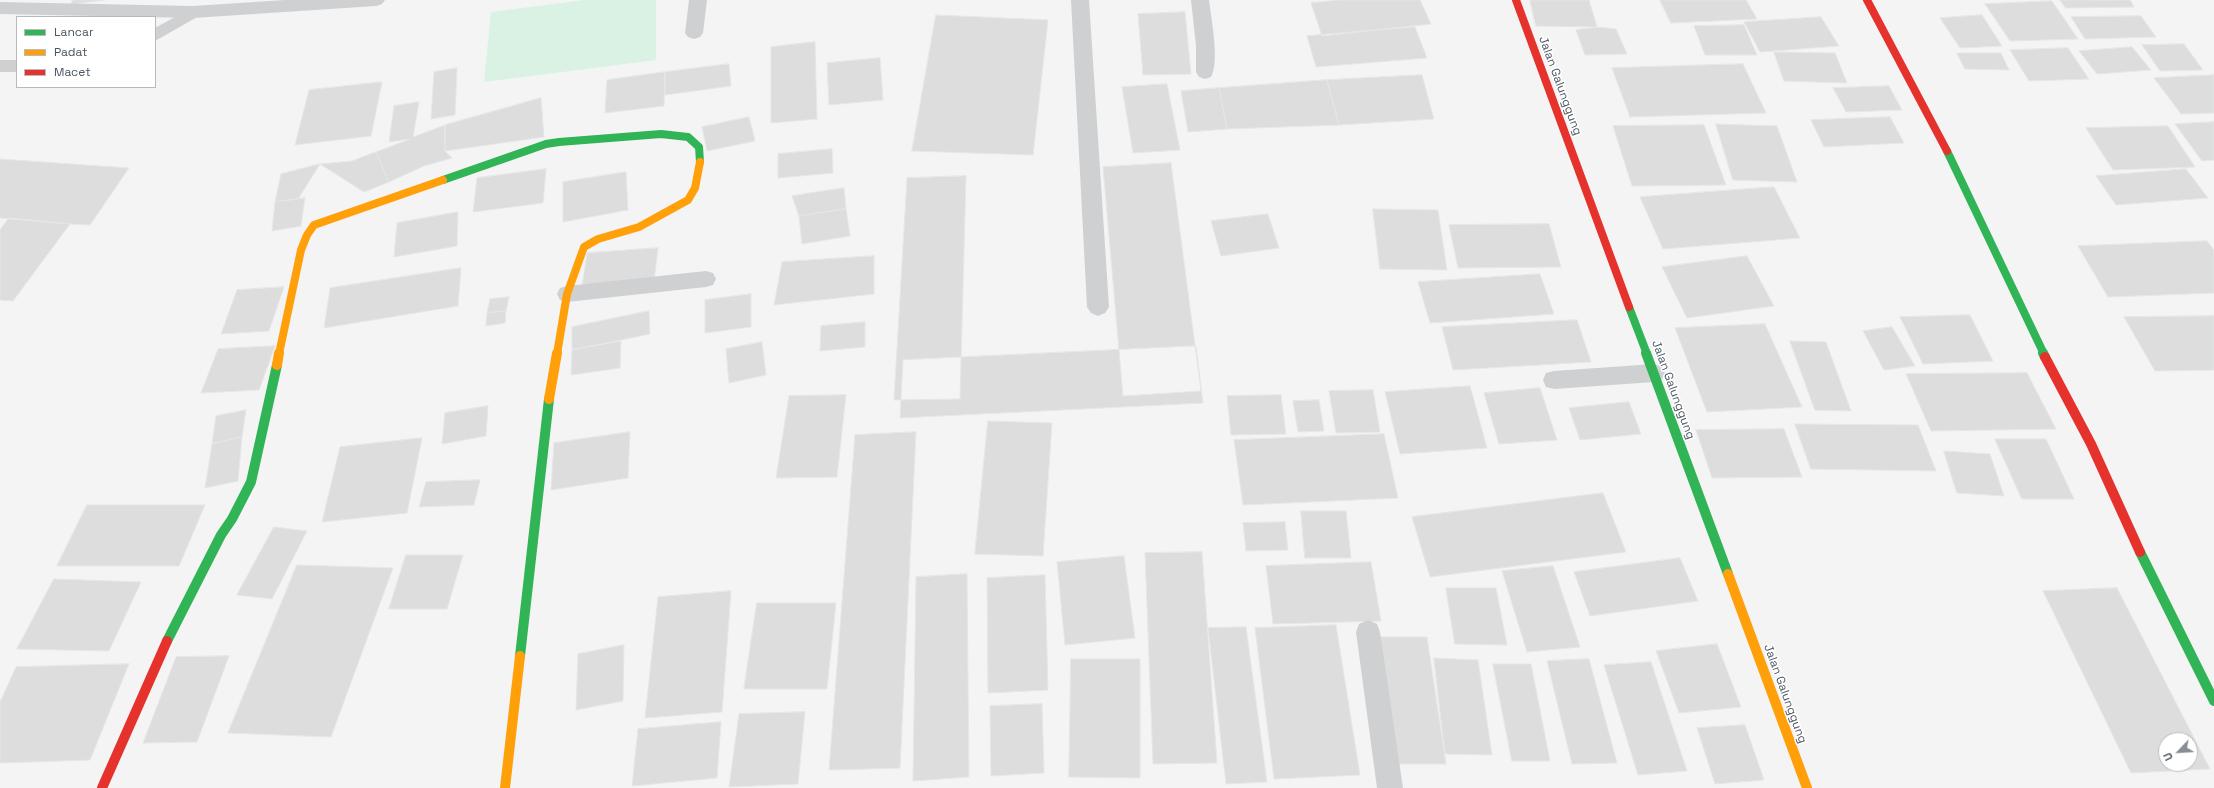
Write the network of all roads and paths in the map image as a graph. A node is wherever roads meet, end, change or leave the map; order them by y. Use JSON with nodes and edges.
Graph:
{"nodes":[{"id":1,"x":376,"y":0,"type":"edge"},
{"id":2,"x":698,"y":0,"type":"edge"},
{"id":3,"x":1080,"y":0,"type":"edge"},
{"id":4,"x":1200,"y":0,"type":"edge"},
{"id":5,"x":1516,"y":0,"type":"edge"},
{"id":6,"x":1867,"y":0,"type":"edge"},
{"id":7,"x":0,"y":8,"type":"edge"},
{"id":8,"x":193,"y":12,"type":"junction"},
{"id":9,"x":694,"y":33,"type":"dead end"},
{"id":10,"x":156,"y":34,"type":"edge"},
{"id":11,"x":0,"y":66,"type":"edge"},
{"id":12,"x":16,"y":66,"type":"edge"},
{"id":13,"x":1205,"y":72,"type":"dead end"},
{"id":14,"x":706,"y":279,"type":"dead end"},
{"id":15,"x":568,"y":294,"type":"junction"},
{"id":16,"x":1098,"y":306,"type":"dead end"},
{"id":17,"x":1654,"y":373,"type":"junction"},
{"id":18,"x":1554,"y":380,"type":"dead end"},
{"id":19,"x":1368,"y":632,"type":"dead end"},
{"id":20,"x":2214,"y":701,"type":"edge"},
{"id":21,"x":102,"y":788,"type":"edge"},
{"id":22,"x":505,"y":788,"type":"edge"},
{"id":23,"x":1390,"y":788,"type":"edge"},
{"id":24,"x":1807,"y":788,"type":"edge"}],
"edges":[{"from":1,"to":8,"type":"street"},
{"from":2,"to":9,"type":"street"},
{"from":3,"to":16,"type":"street"},
{"from":4,"to":13,"type":"street"},
{"from":5,"to":17,"type":"street","name":"Jalan Galunggung"},
{"from":6,"to":20,"type":"street"},
{"from":7,"to":8,"type":"street"},
{"from":8,"to":10,"type":"lane"},
{"from":11,"to":12,"type":"lane"},
{"from":14,"to":15,"type":"street"},
{"from":15,"to":21,"type":"street"},
{"from":15,"to":22,"type":"street"},
{"from":17,"to":18,"type":"street"},
{"from":17,"to":24,"type":"street","name":"Jalan Galunggung"},
{"from":19,"to":23,"type":"street"}]}
